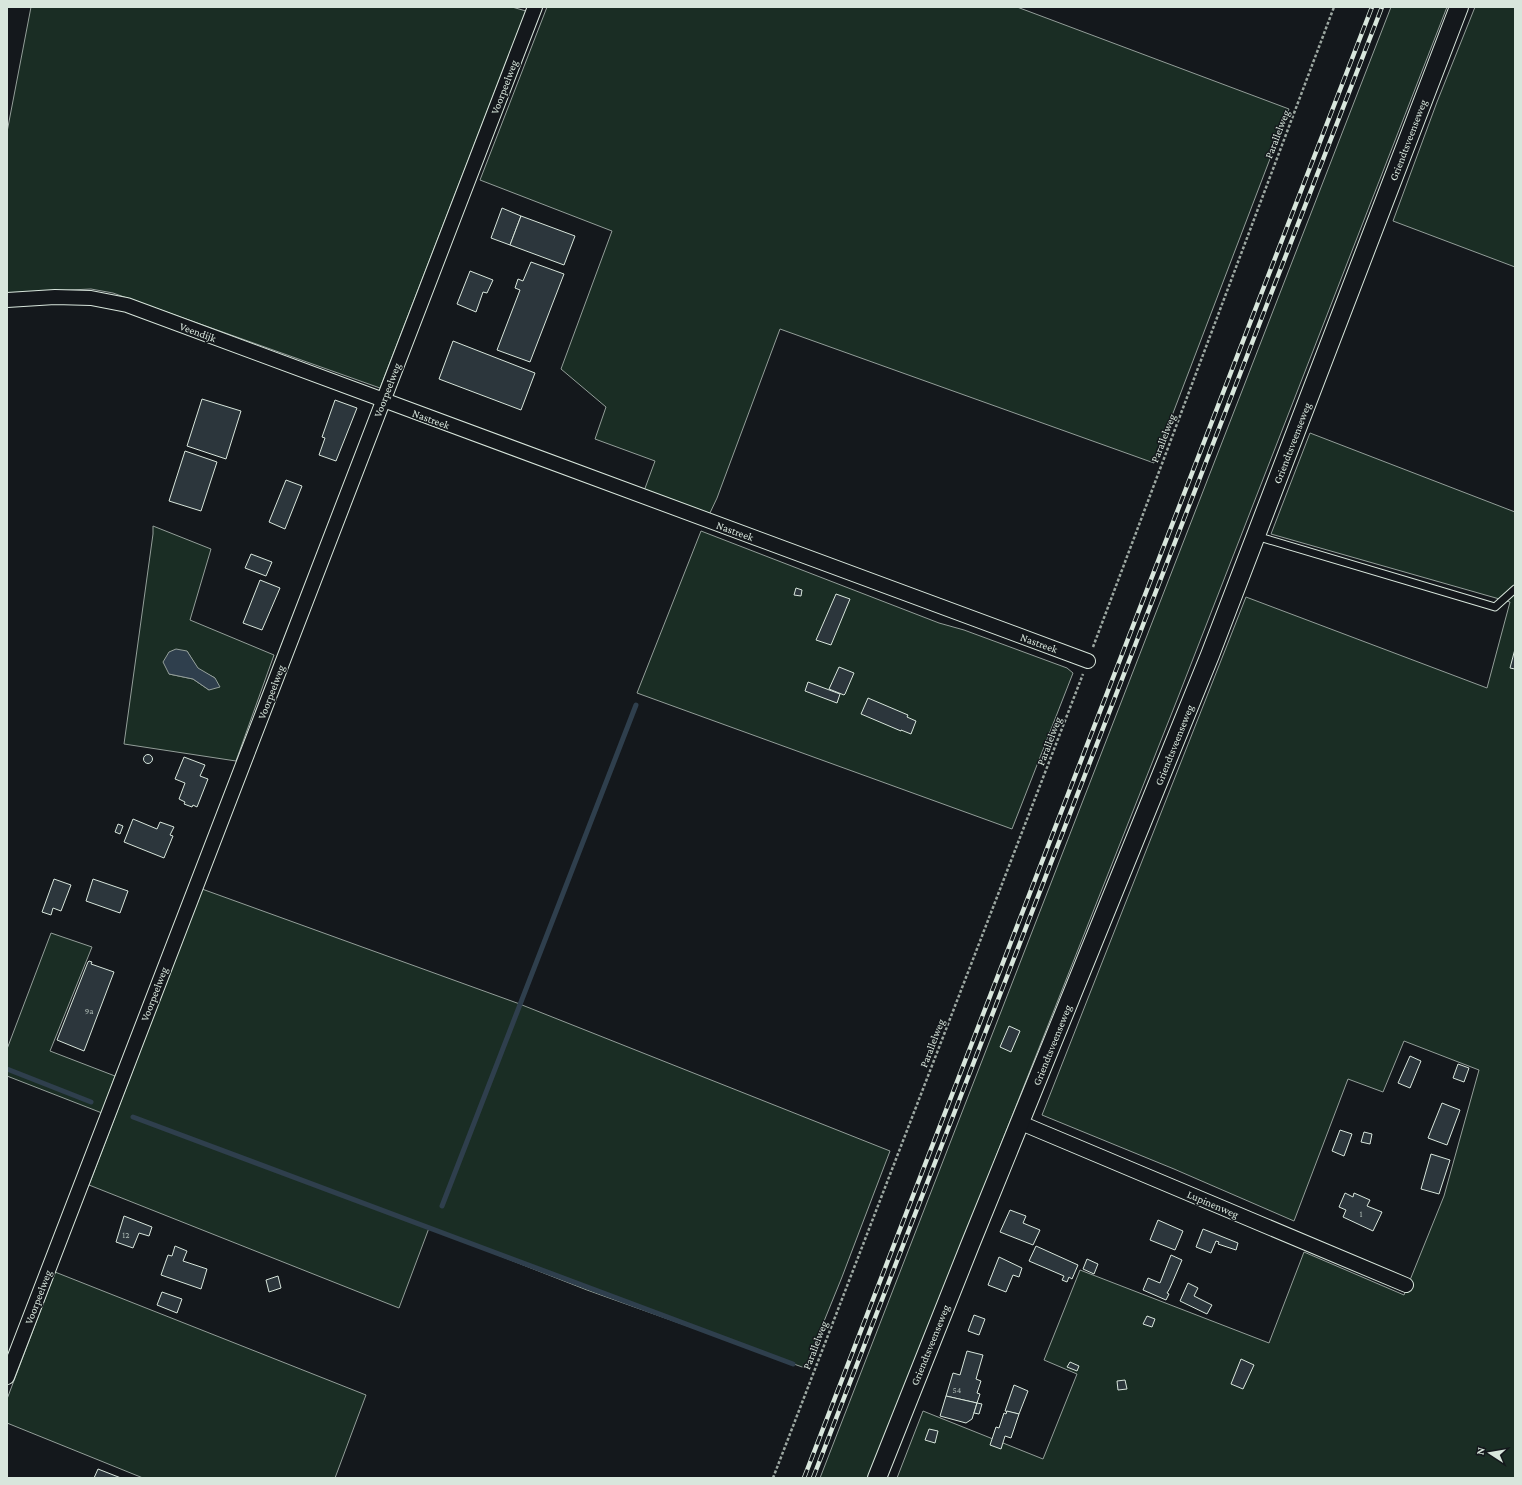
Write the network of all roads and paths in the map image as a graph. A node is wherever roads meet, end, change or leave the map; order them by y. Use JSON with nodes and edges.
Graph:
{"nodes":[{"id":1,"x":535,"y":7,"type":"edge"},
{"id":2,"x":1334,"y":7,"type":"edge"},
{"id":3,"x":1459,"y":7,"type":"edge"},
{"id":4,"x":7,"y":300,"type":"edge"},
{"id":5,"x":383,"y":400,"type":"junction"},
{"id":6,"x":1256,"y":536,"type":"junction"},
{"id":7,"x":1515,"y":589,"type":"edge"},
{"id":8,"x":1088,"y":661,"type":"junction"},
{"id":9,"x":1021,"y":1123,"type":"junction"},
{"id":10,"x":1406,"y":1285,"type":"dead end"},
{"id":11,"x":7,"y":1377,"type":"edge"},
{"id":12,"x":773,"y":1478,"type":"edge"},
{"id":13,"x":877,"y":1478,"type":"edge"}],
"edges":[{"from":1,"to":5,"type":"street","name":"Voorpeelweg"},
{"from":2,"to":8,"type":"path","name":"Parallelweg"},
{"from":3,"to":6,"type":"street","name":"Griendtsveenseweg"},
{"from":4,"to":5,"type":"street","name":"Veendijk"},
{"from":5,"to":8,"type":"street","name":"Nastreek"},
{"from":5,"to":11,"type":"street","name":"Voorpeelweg"},
{"from":6,"to":7,"type":"lane"},
{"from":6,"to":9,"type":"street","name":"Griendtsveenseweg"},
{"from":8,"to":12,"type":"path","name":"Parallelweg"},
{"from":9,"to":10,"type":"street","name":"Lupinenweg"},
{"from":9,"to":13,"type":"street","name":"Griendtsveenseweg"}]}
